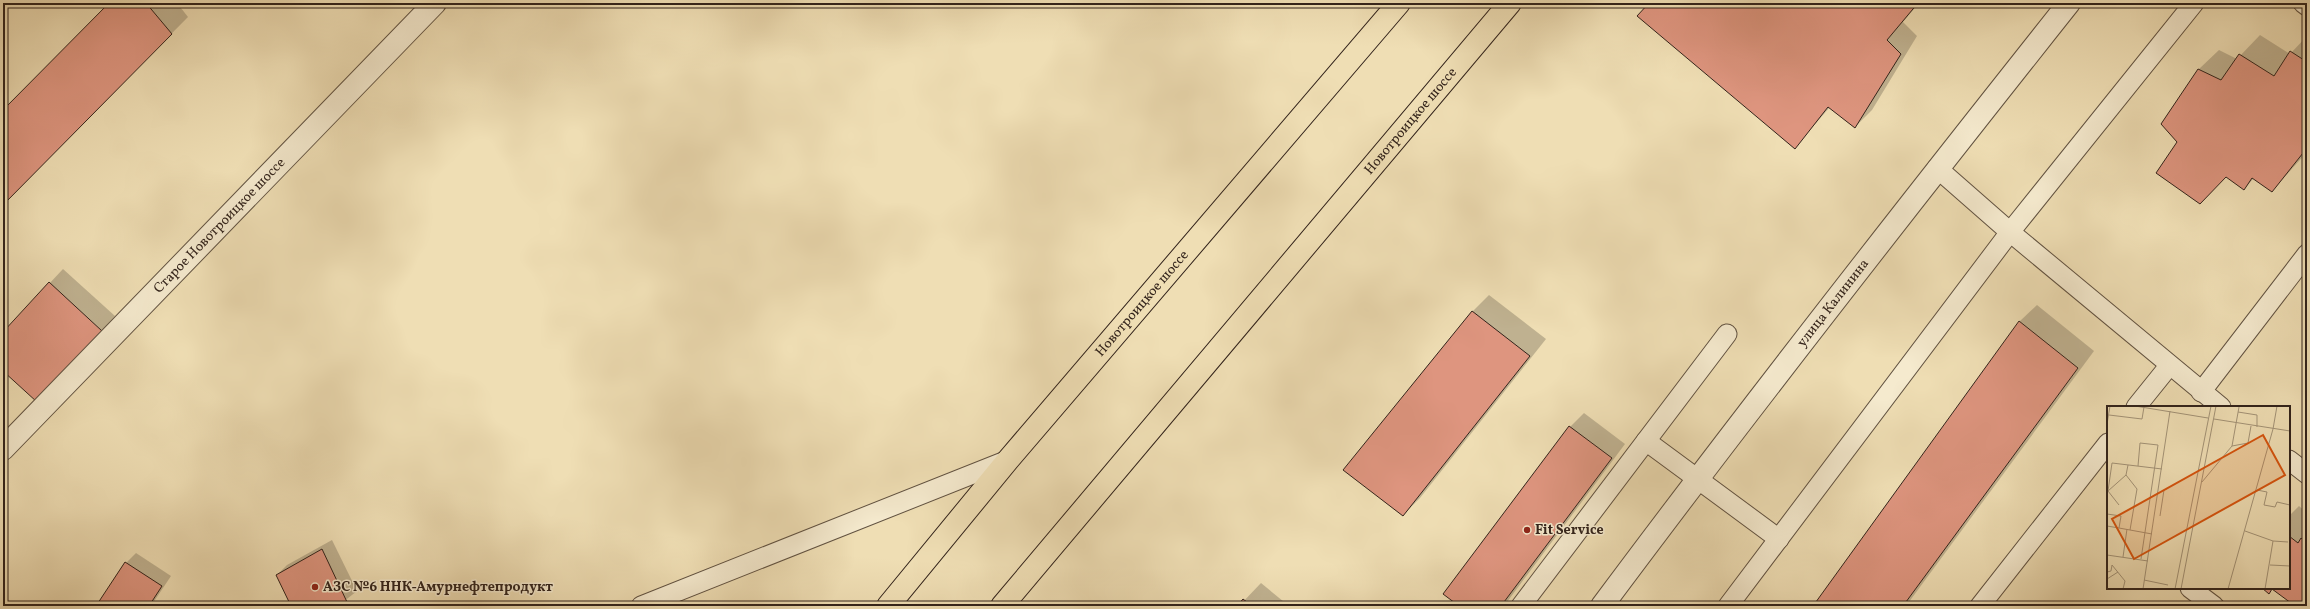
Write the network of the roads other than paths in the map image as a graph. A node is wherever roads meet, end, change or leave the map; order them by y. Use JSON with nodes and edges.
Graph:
{"nodes":[{"id":1,"x":1399,"y":3,"type":"edge"},
{"id":2,"x":1510,"y":3,"type":"edge"},
{"id":3,"x":2069,"y":3,"type":"edge"},
{"id":4,"x":2194,"y":3,"type":"edge"},
{"id":5,"x":2303,"y":3,"type":"edge"},
{"id":6,"x":425,"y":6,"type":"edge"},
{"id":7,"x":2307,"y":6,"type":"edge"},
{"id":8,"x":1937,"y":168,"type":"junction"},
{"id":9,"x":2010,"y":232,"type":"junction"},
{"id":10,"x":2307,"y":254,"type":"edge"},
{"id":11,"x":1727,"y":334,"type":"dead end"},
{"id":12,"x":2169,"y":366,"type":"junction"},
{"id":13,"x":2201,"y":392,"type":"junction"},
{"id":14,"x":2137,"y":406,"type":"edge"},
{"id":15,"x":2220,"y":406,"type":"edge"},
{"id":16,"x":1646,"y":441,"type":"junction"},
{"id":17,"x":2107,"y":444,"type":"edge"},
{"id":18,"x":3,"y":449,"type":"edge"},
{"id":19,"x":1008,"y":460,"type":"junction"},
{"id":20,"x":2290,"y":461,"type":"edge"},
{"id":21,"x":2307,"y":474,"type":"edge"},
{"id":22,"x":1696,"y":480,"type":"junction"},
{"id":23,"x":1778,"y":539,"type":"junction"},
{"id":24,"x":2191,"y":589,"type":"edge"},
{"id":25,"x":640,"y":606,"type":"edge"},
{"id":26,"x":888,"y":606,"type":"edge"},
{"id":27,"x":1002,"y":606,"type":"edge"},
{"id":28,"x":1521,"y":606,"type":"edge"},
{"id":29,"x":1602,"y":606,"type":"edge"},
{"id":30,"x":1728,"y":606,"type":"edge"},
{"id":31,"x":1980,"y":606,"type":"edge"},
{"id":32,"x":2214,"y":606,"type":"edge"}],
"edges":[{"from":1,"to":19,"type":"main road","name":"Новотроицкое шоссе"},
{"from":2,"to":27,"type":"main road","name":"Новотроицкое шоссе"},
{"from":3,"to":8,"type":"street","name":"улица Калинина"},
{"from":4,"to":9,"type":"lane"},
{"from":5,"to":7,"type":"lane"},
{"from":6,"to":18,"type":"street","name":"Старое Новотроицкое шоссе"},
{"from":8,"to":9,"type":"lane"},
{"from":8,"to":22,"type":"street","name":"улица Калинина"},
{"from":9,"to":12,"type":"lane"},
{"from":9,"to":23,"type":"lane"},
{"from":10,"to":13,"type":"lane"},
{"from":11,"to":16,"type":"lane"},
{"from":12,"to":13,"type":"lane"},
{"from":12,"to":14,"type":"lane"},
{"from":13,"to":15,"type":"lane"},
{"from":16,"to":22,"type":"lane"},
{"from":16,"to":28,"type":"lane"},
{"from":17,"to":31,"type":"lane"},
{"from":19,"to":25,"type":"lane"},
{"from":19,"to":26,"type":"main road","name":"Новотроицкое шоссе"},
{"from":20,"to":21,"type":"lane"},
{"from":22,"to":23,"type":"lane"},
{"from":22,"to":29,"type":"street","name":"улица Калинина"},
{"from":23,"to":30,"type":"lane"},
{"from":24,"to":32,"type":"lane"}]}
